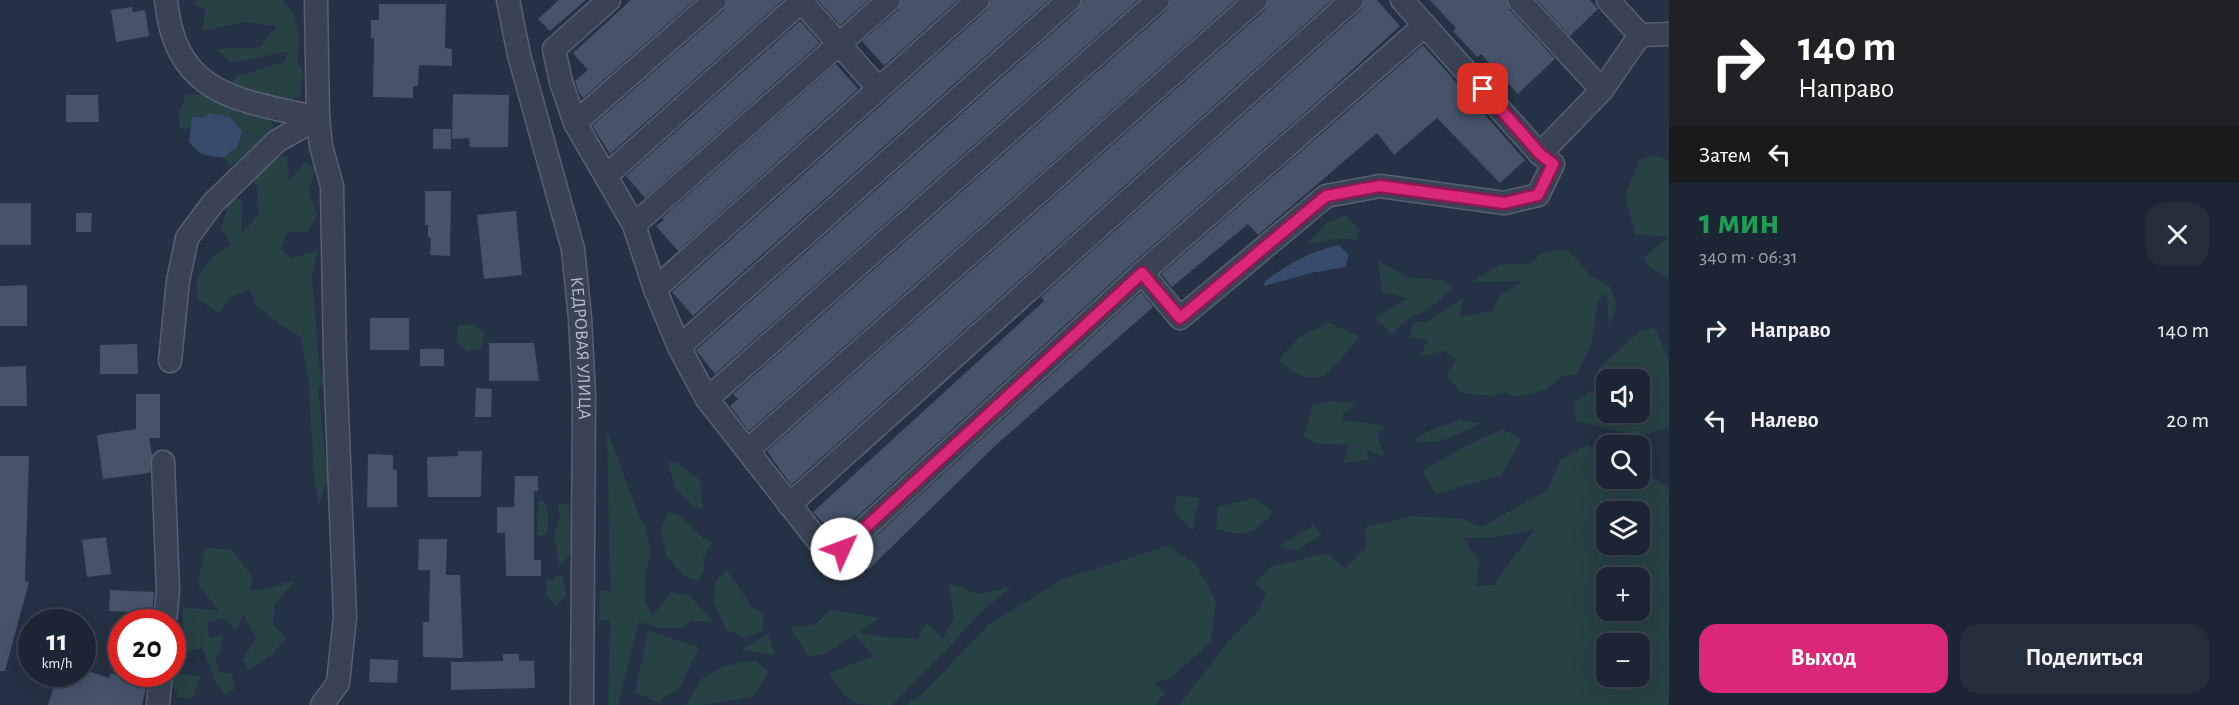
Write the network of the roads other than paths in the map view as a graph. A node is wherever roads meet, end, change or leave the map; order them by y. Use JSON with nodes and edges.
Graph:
{"nodes":[{"id":1,"x":166,"y":0,"type":"edge"},
{"id":2,"x":316,"y":0,"type":"edge"},
{"id":3,"x":508,"y":0,"type":"edge"},
{"id":4,"x":609,"y":0,"type":"edge"},
{"id":5,"x":715,"y":0,"type":"edge"},
{"id":6,"x":801,"y":0,"type":"edge"},
{"id":7,"x":889,"y":0,"type":"edge"},
{"id":8,"x":978,"y":0,"type":"edge"},
{"id":9,"x":1069,"y":0,"type":"edge"},
{"id":10,"x":1158,"y":0,"type":"edge"},
{"id":11,"x":1256,"y":0,"type":"edge"},
{"id":12,"x":1352,"y":0,"type":"edge"},
{"id":13,"x":1402,"y":0,"type":"edge"},
{"id":14,"x":1519,"y":0,"type":"edge"},
{"id":15,"x":1608,"y":0,"type":"edge"},
{"id":16,"x":1425,"y":25,"type":"junction"},
{"id":17,"x":1669,"y":34,"type":"edge"},
{"id":18,"x":1640,"y":35,"type":"junction"},
{"id":19,"x":839,"y":44,"type":"junction"},
{"id":20,"x":878,"y":88,"type":"junction"},
{"id":21,"x":1602,"y":90,"type":"junction"},
{"id":22,"x":318,"y":118,"type":"junction"},
{"id":23,"x":575,"y":123,"type":"junction"},
{"id":24,"x":1540,"y":154,"type":"junction"},
{"id":25,"x":606,"y":176,"type":"junction"},
{"id":26,"x":634,"y":225,"type":"junction"},
{"id":27,"x":1142,"y":273,"type":"junction"},
{"id":28,"x":655,"y":289,"type":"junction"},
{"id":29,"x":679,"y":347,"type":"junction"},
{"id":30,"x":170,"y":361,"type":"dead end"},
{"id":31,"x":707,"y":399,"type":"junction"},
{"id":32,"x":748,"y":449,"type":"junction"},
{"id":33,"x":163,"y":462,"type":"dead end"},
{"id":34,"x":789,"y":505,"type":"junction"},
{"id":35,"x":166,"y":609,"type":"edge"},
{"id":36,"x":160,"y":687,"type":"edge"},
{"id":37,"x":158,"y":705,"type":"edge"},
{"id":38,"x":322,"y":705,"type":"edge"},
{"id":39,"x":563,"y":705,"type":"edge"},
{"id":40,"x":582,"y":705,"type":"edge"}],
"edges":[{"from":1,"to":22,"type":"street"},
{"from":2,"to":22,"type":"street"},
{"from":3,"to":40,"type":"street","name":"КЕДРОВАЯ УЛИЦА"},
{"from":4,"to":23,"type":"street"},
{"from":5,"to":23,"type":"street"},
{"from":6,"to":19,"type":"street"},
{"from":6,"to":25,"type":"street"},
{"from":7,"to":19,"type":"street"},
{"from":8,"to":20,"type":"street"},
{"from":9,"to":29,"type":"street"},
{"from":10,"to":31,"type":"street"},
{"from":11,"to":32,"type":"street"},
{"from":12,"to":34,"type":"street"},
{"from":13,"to":16,"type":"street"},
{"from":14,"to":21,"type":"street"},
{"from":15,"to":18,"type":"street"},
{"from":16,"to":24,"type":"street"},
{"from":16,"to":27,"type":"street"},
{"from":17,"to":18,"type":"street"},
{"from":18,"to":21,"type":"street"},
{"from":19,"to":20,"type":"street"},
{"from":19,"to":26,"type":"street"},
{"from":20,"to":28,"type":"street"},
{"from":21,"to":24,"type":"street"},
{"from":22,"to":30,"type":"street"},
{"from":22,"to":38,"type":"street"},
{"from":23,"to":25,"type":"street"},
{"from":24,"to":27,"type":"street"},
{"from":25,"to":26,"type":"street"},
{"from":26,"to":28,"type":"street"},
{"from":27,"to":34,"type":"street"},
{"from":28,"to":29,"type":"street"},
{"from":29,"to":31,"type":"street"},
{"from":31,"to":32,"type":"street"},
{"from":32,"to":34,"type":"street"},
{"from":33,"to":35,"type":"street"},
{"from":36,"to":37,"type":"street"},
{"from":39,"to":40,"type":"street"}]}
